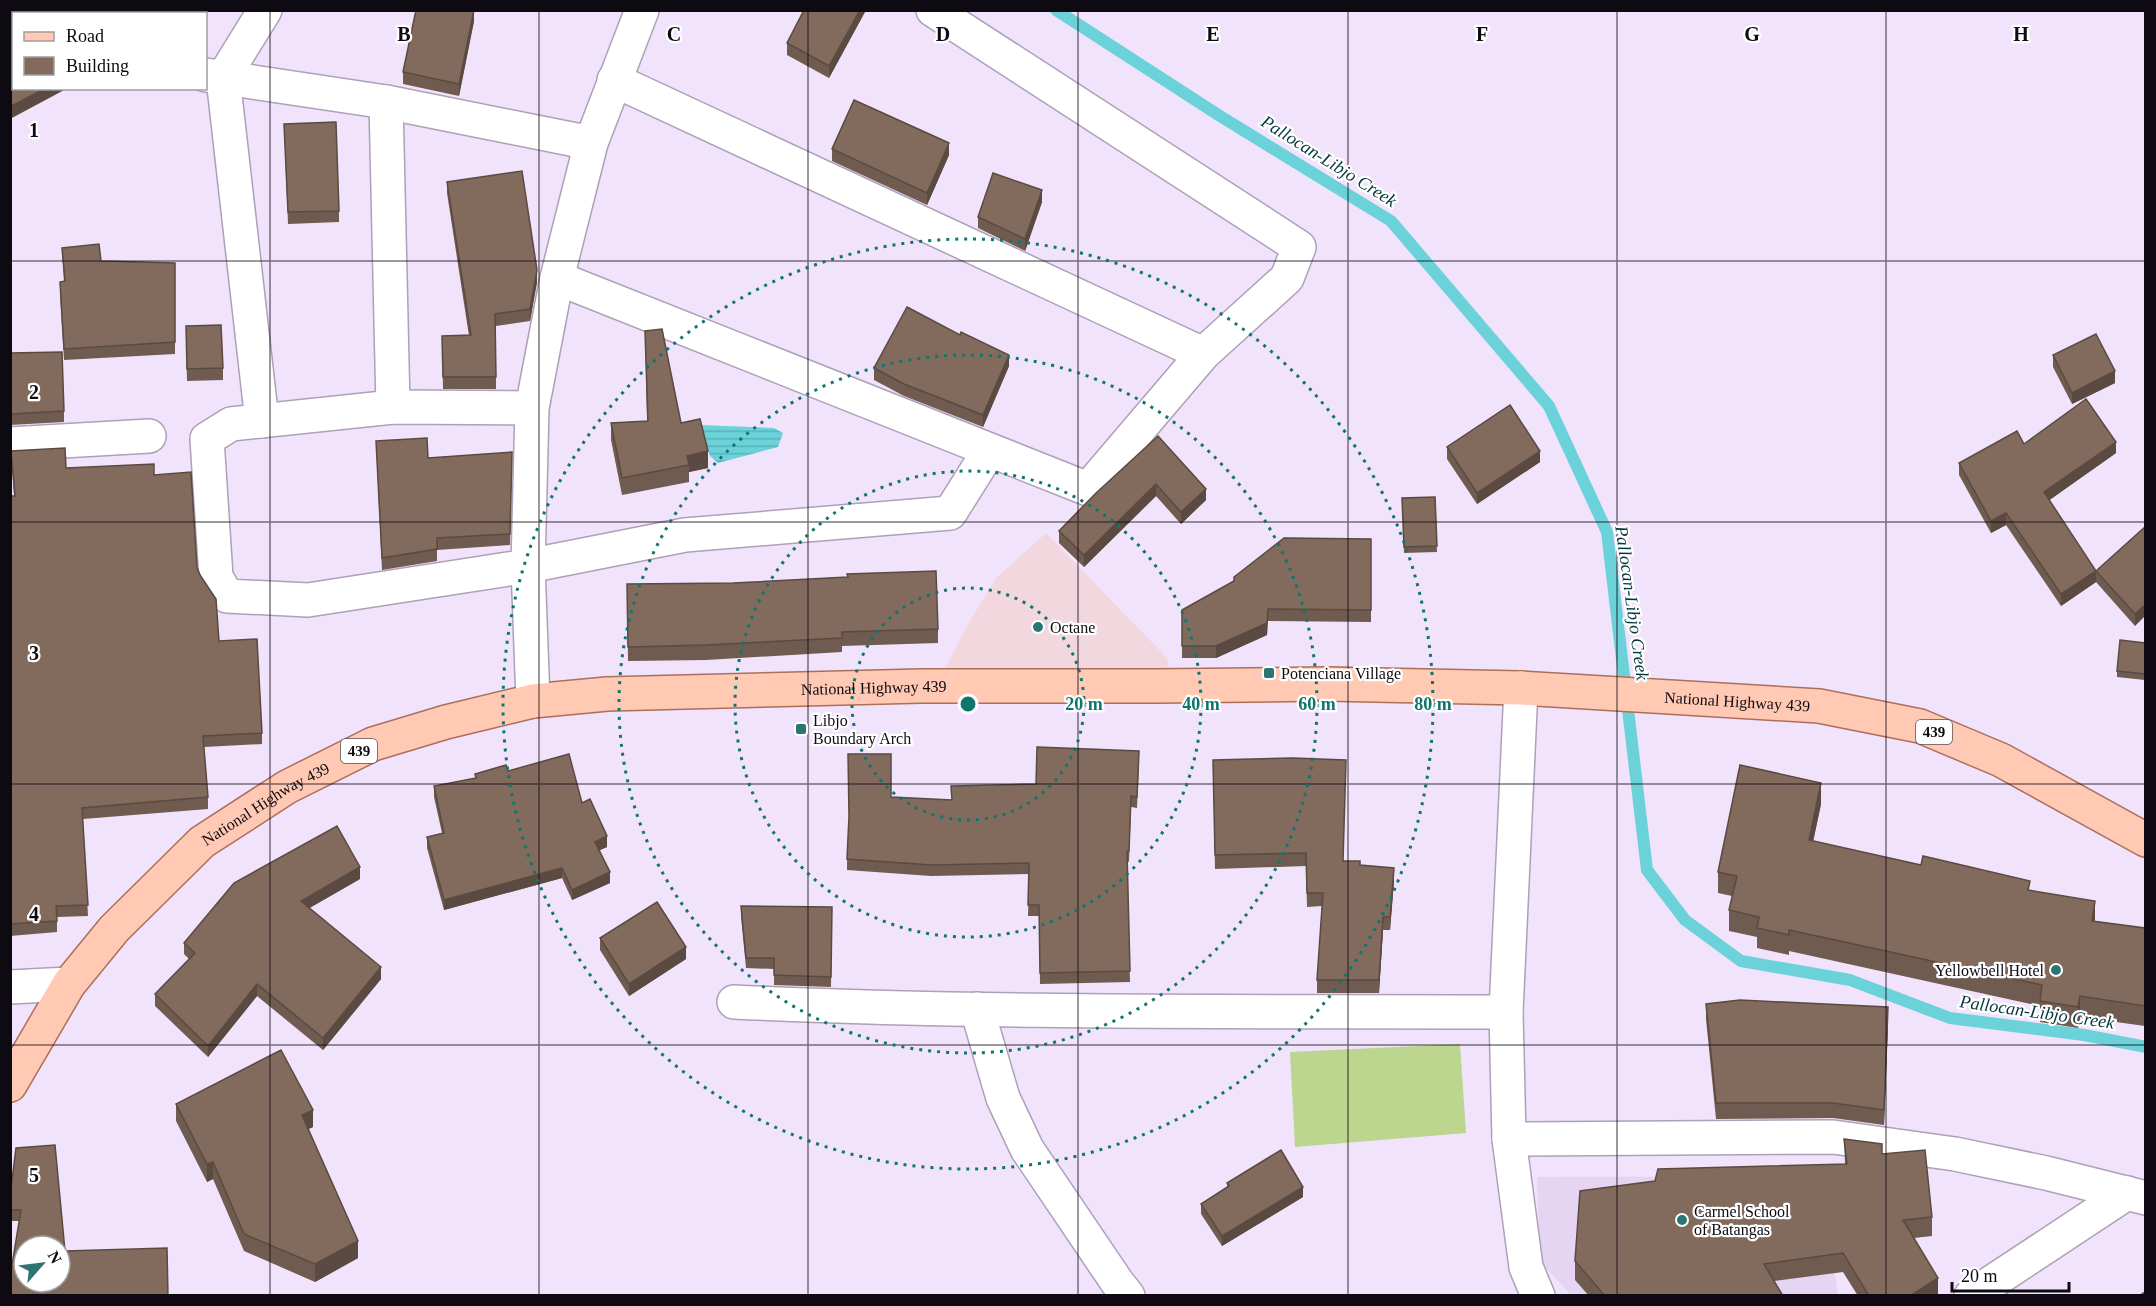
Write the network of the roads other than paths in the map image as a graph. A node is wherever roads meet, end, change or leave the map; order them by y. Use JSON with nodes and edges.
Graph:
{"nodes":[{"id":1,"x":265,"y":10,"type":"edge"},
{"id":2,"x":642,"y":10,"type":"edge"},
{"id":3,"x":933,"y":10,"type":"edge"},
{"id":4,"x":214,"y":77,"type":"edge"},
{"id":5,"x":614,"y":80,"type":"junction"},
{"id":6,"x":386,"y":102,"type":"junction"},
{"id":7,"x":591,"y":143,"type":"junction"},
{"id":8,"x":557,"y":278,"type":"junction"},
{"id":9,"x":1203,"y":354,"type":"junction"},
{"id":10,"x":393,"y":407,"type":"junction"},
{"id":11,"x":532,"y":408,"type":"junction"},
{"id":12,"x":262,"y":422,"type":"junction"},
{"id":13,"x":149,"y":436,"type":"dead end"},
{"id":14,"x":10,"y":444,"type":"edge"},
{"id":15,"x":989,"y":451,"type":"junction"},
{"id":16,"x":528,"y":566,"type":"junction"},
{"id":17,"x":1521,"y":688,"type":"junction"},
{"id":18,"x":533,"y":701,"type":"junction"},
{"id":19,"x":2145,"y":840,"type":"edge"},
{"id":20,"x":69,"y":984,"type":"junction"},
{"id":21,"x":10,"y":987,"type":"edge"},
{"id":22,"x":734,"y":1002,"type":"dead end"},
{"id":23,"x":977,"y":1010,"type":"junction"},
{"id":24,"x":1506,"y":1012,"type":"junction"},
{"id":25,"x":10,"y":1085,"type":"edge"},
{"id":26,"x":1509,"y":1139,"type":"junction"},
{"id":27,"x":2136,"y":1195,"type":"edge"},
{"id":28,"x":1128,"y":1296,"type":"edge"},
{"id":29,"x":1538,"y":1296,"type":"edge"},
{"id":30,"x":1971,"y":1296,"type":"edge"}],
"edges":[{"from":1,"to":4,"type":"street"},
{"from":2,"to":5,"type":"street"},
{"from":3,"to":9,"type":"street"},
{"from":4,"to":6,"type":"street"},
{"from":4,"to":12,"type":"street"},
{"from":5,"to":7,"type":"street"},
{"from":5,"to":9,"type":"street"},
{"from":6,"to":7,"type":"street"},
{"from":6,"to":10,"type":"street"},
{"from":7,"to":8,"type":"street"},
{"from":8,"to":11,"type":"street"},
{"from":8,"to":15,"type":"street"},
{"from":9,"to":15,"type":"street"},
{"from":10,"to":11,"type":"street"},
{"from":10,"to":12,"type":"street"},
{"from":11,"to":16,"type":"street"},
{"from":12,"to":16,"type":"street"},
{"from":13,"to":14,"type":"street"},
{"from":15,"to":16,"type":"street"},
{"from":16,"to":18,"type":"street"},
{"from":17,"to":18,"type":"main road","name":"National Highway 439","number":"439"},
{"from":17,"to":19,"type":"main road","name":"National Highway 439","number":"439"},
{"from":17,"to":24,"type":"street"},
{"from":18,"to":20,"type":"main road","name":"National Highway 439","number":"439"},
{"from":20,"to":21,"type":"street"},
{"from":20,"to":25,"type":"main road","name":"National Highway 439","number":"439"},
{"from":22,"to":23,"type":"street"},
{"from":23,"to":24,"type":"street"},
{"from":23,"to":28,"type":"street"},
{"from":24,"to":26,"type":"street"},
{"from":26,"to":27,"type":"street"},
{"from":26,"to":29,"type":"street"},
{"from":27,"to":30,"type":"street"}]}
